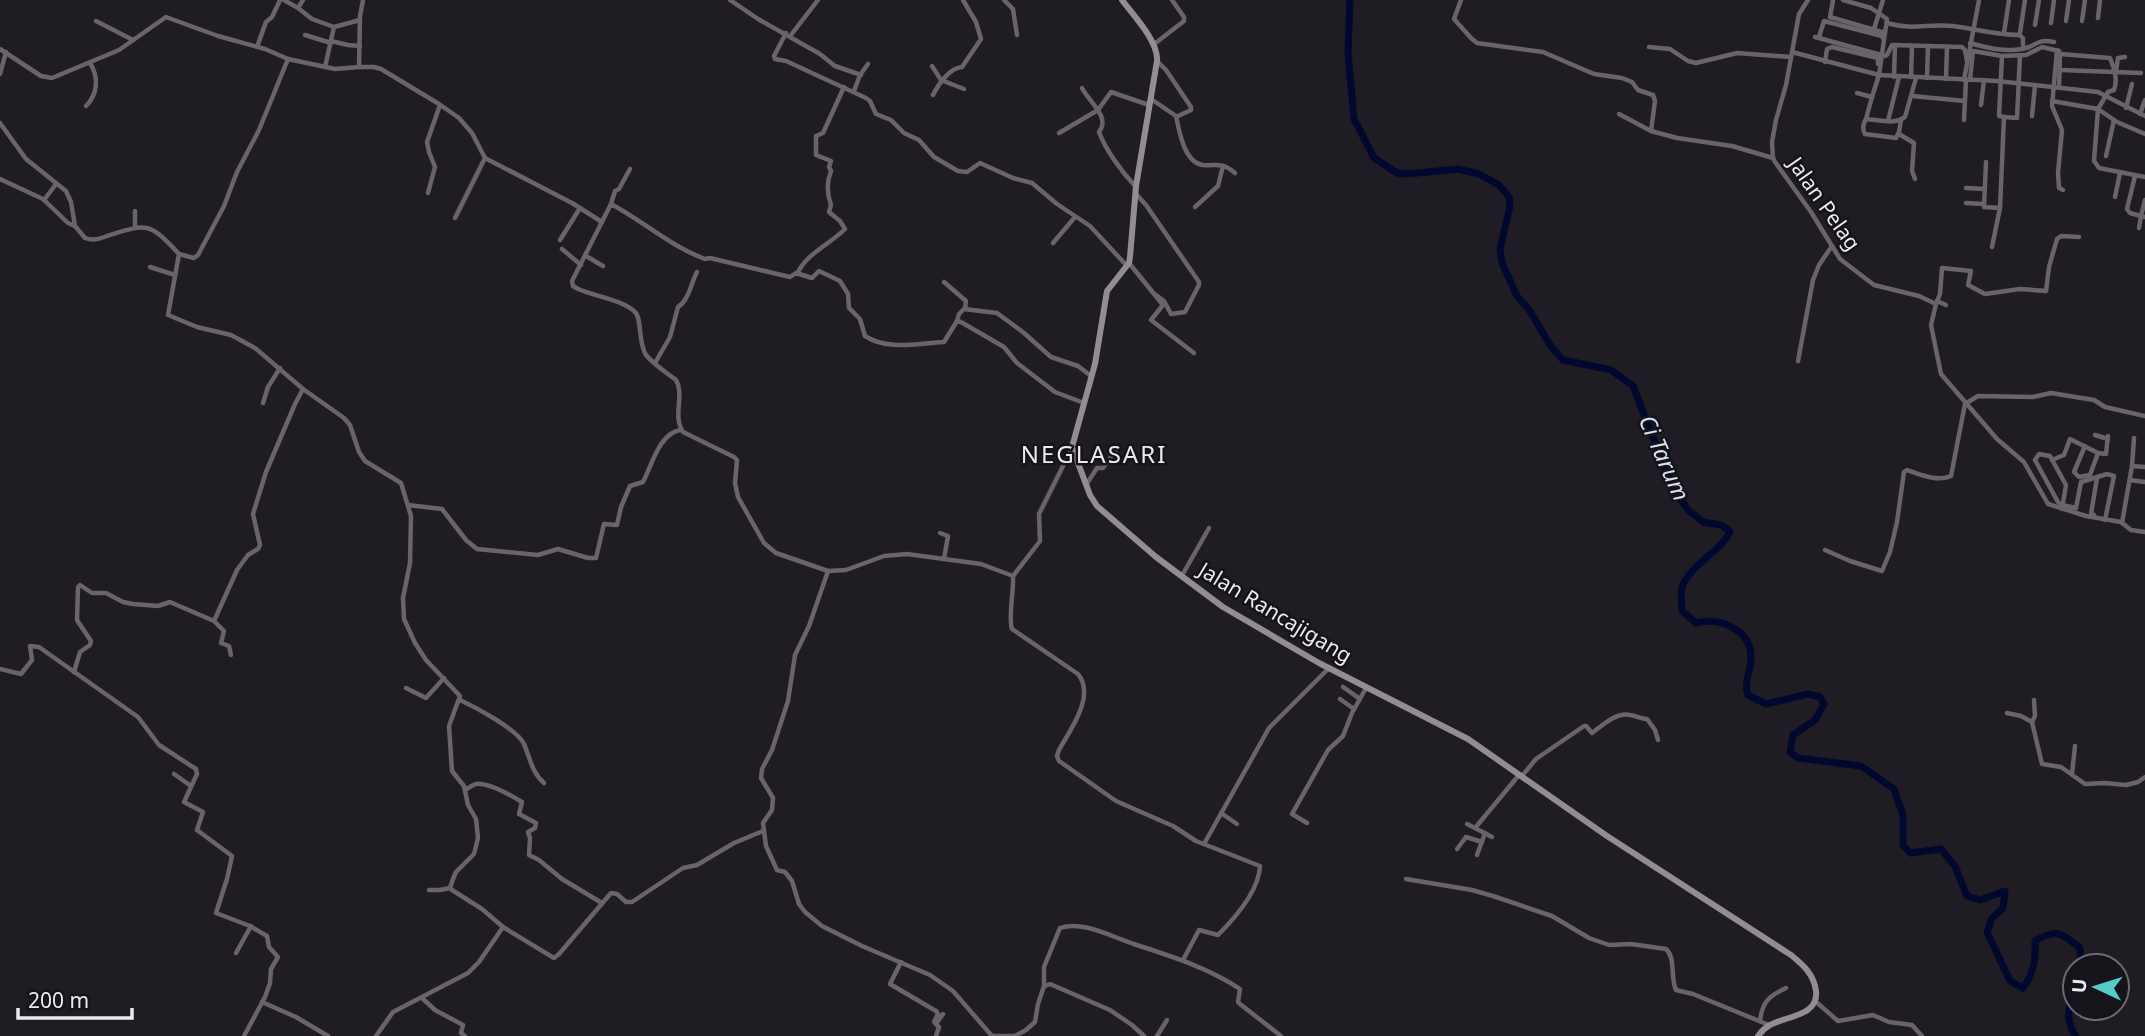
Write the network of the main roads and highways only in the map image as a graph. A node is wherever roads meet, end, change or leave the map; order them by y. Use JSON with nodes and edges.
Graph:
{"nodes":[{"id":1,"x":1122,"y":0,"type":"edge"},
{"id":2,"x":1758,"y":1036,"type":"edge"}],
"edges":[{"from":1,"to":2,"type":"main road","name":"Jalan Rancajigang"}]}
